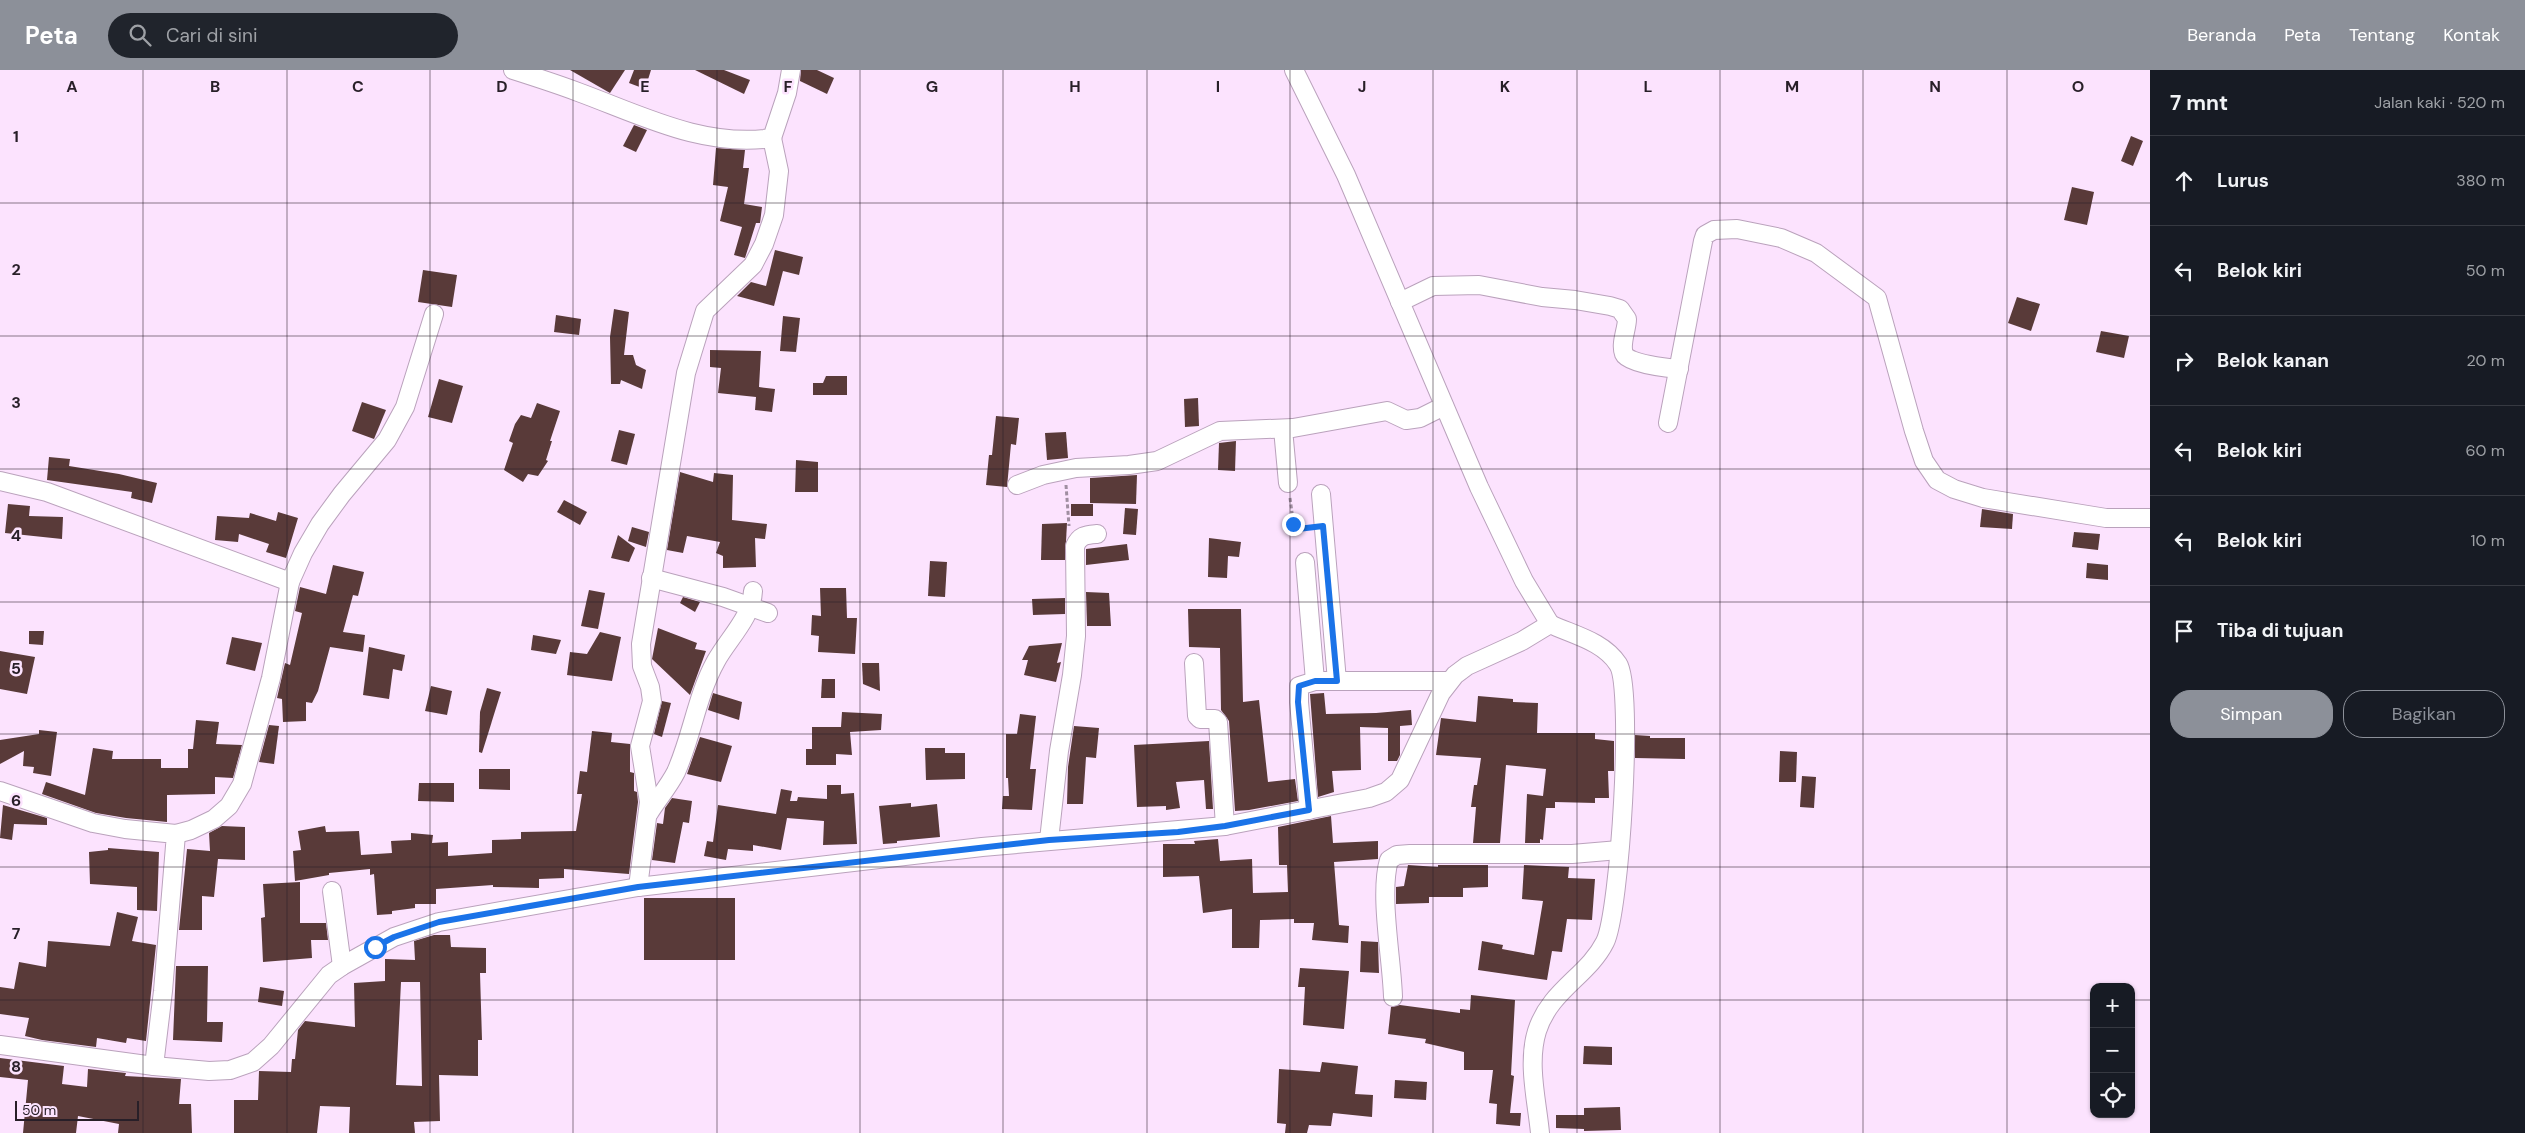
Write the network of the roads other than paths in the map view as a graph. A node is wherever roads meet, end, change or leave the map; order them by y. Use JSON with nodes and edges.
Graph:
{"nodes":[{"id":1,"x":513,"y":70,"type":"edge"},
{"id":2,"x":791,"y":70,"type":"edge"},
{"id":3,"x":1294,"y":70,"type":"edge"},
{"id":4,"x":772,"y":138,"type":"junction"},
{"id":5,"x":1400,"y":302,"type":"junction"},
{"id":6,"x":434,"y":314,"type":"dead end"},
{"id":7,"x":1679,"y":369,"type":"junction"},
{"id":8,"x":1444,"y":406,"type":"junction"},
{"id":9,"x":1668,"y":423,"type":"dead end"},
{"id":10,"x":1283,"y":429,"type":"junction"},
{"id":11,"x":0,"y":480,"type":"edge"},
{"id":12,"x":1288,"y":483,"type":"road end"},
{"id":13,"x":1017,"y":485,"type":"dead end"},
{"id":14,"x":1321,"y":494,"type":"dead end"},
{"id":15,"x":2150,"y":518,"type":"edge"},
{"id":16,"x":1097,"y":534,"type":"dead end"},
{"id":17,"x":1305,"y":562,"type":"dead end"},
{"id":18,"x":651,"y":578,"type":"junction"},
{"id":19,"x":290,"y":582,"type":"junction"},
{"id":20,"x":751,"y":598,"type":"junction"},
{"id":21,"x":768,"y":613,"type":"dead end"},
{"id":22,"x":1550,"y":624,"type":"junction"},
{"id":23,"x":1194,"y":662,"type":"dead end"},
{"id":24,"x":1315,"y":681,"type":"junction"},
{"id":25,"x":1337,"y":681,"type":"junction"},
{"id":26,"x":1448,"y":681,"type":"junction"},
{"id":27,"x":0,"y":791,"type":"edge"},
{"id":28,"x":1309,"y":810,"type":"junction"},
{"id":29,"x":649,"y":814,"type":"junction"},
{"id":30,"x":1225,"y":826,"type":"junction"},
{"id":31,"x":176,"y":834,"type":"junction"},
{"id":32,"x":1049,"y":840,"type":"junction"},
{"id":33,"x":1619,"y":850,"type":"junction"},
{"id":34,"x":638,"y":887,"type":"junction"},
{"id":35,"x":332,"y":891,"type":"dead end"},
{"id":36,"x":342,"y":966,"type":"junction"},
{"id":37,"x":1393,"y":998,"type":"dead end"},
{"id":38,"x":0,"y":1045,"type":"edge"},
{"id":39,"x":154,"y":1066,"type":"junction"},
{"id":40,"x":1540,"y":1133,"type":"edge"}],
"edges":[{"from":1,"to":4,"type":"street"},
{"from":2,"to":4,"type":"street"},
{"from":3,"to":5,"type":"street"},
{"from":4,"to":18,"type":"street"},
{"from":5,"to":7,"type":"street"},
{"from":5,"to":8,"type":"street"},
{"from":6,"to":19,"type":"street"},
{"from":7,"to":9,"type":"street"},
{"from":7,"to":15,"type":"street"},
{"from":8,"to":10,"type":"street"},
{"from":8,"to":22,"type":"street"},
{"from":10,"to":12,"type":"street"},
{"from":10,"to":13,"type":"street"},
{"from":11,"to":19,"type":"street"},
{"from":14,"to":25,"type":"street"},
{"from":16,"to":32,"type":"street"},
{"from":17,"to":24,"type":"street"},
{"from":18,"to":20,"type":"street"},
{"from":18,"to":29,"type":"street"},
{"from":19,"to":31,"type":"street"},
{"from":20,"to":21,"type":"street"},
{"from":20,"to":29,"type":"street"},
{"from":22,"to":26,"type":"street"},
{"from":22,"to":33,"type":"street"},
{"from":23,"to":30,"type":"street"},
{"from":24,"to":25,"type":"street"},
{"from":24,"to":28,"type":"street"},
{"from":25,"to":26,"type":"street"},
{"from":26,"to":28,"type":"street"},
{"from":27,"to":31,"type":"street"},
{"from":28,"to":30,"type":"street"},
{"from":29,"to":34,"type":"street"},
{"from":30,"to":32,"type":"street"},
{"from":31,"to":39,"type":"street"},
{"from":32,"to":34,"type":"street"},
{"from":33,"to":37,"type":"street"},
{"from":33,"to":40,"type":"street"},
{"from":34,"to":36,"type":"street"},
{"from":35,"to":36,"type":"street"},
{"from":36,"to":39,"type":"street"},
{"from":38,"to":39,"type":"street"}]}
